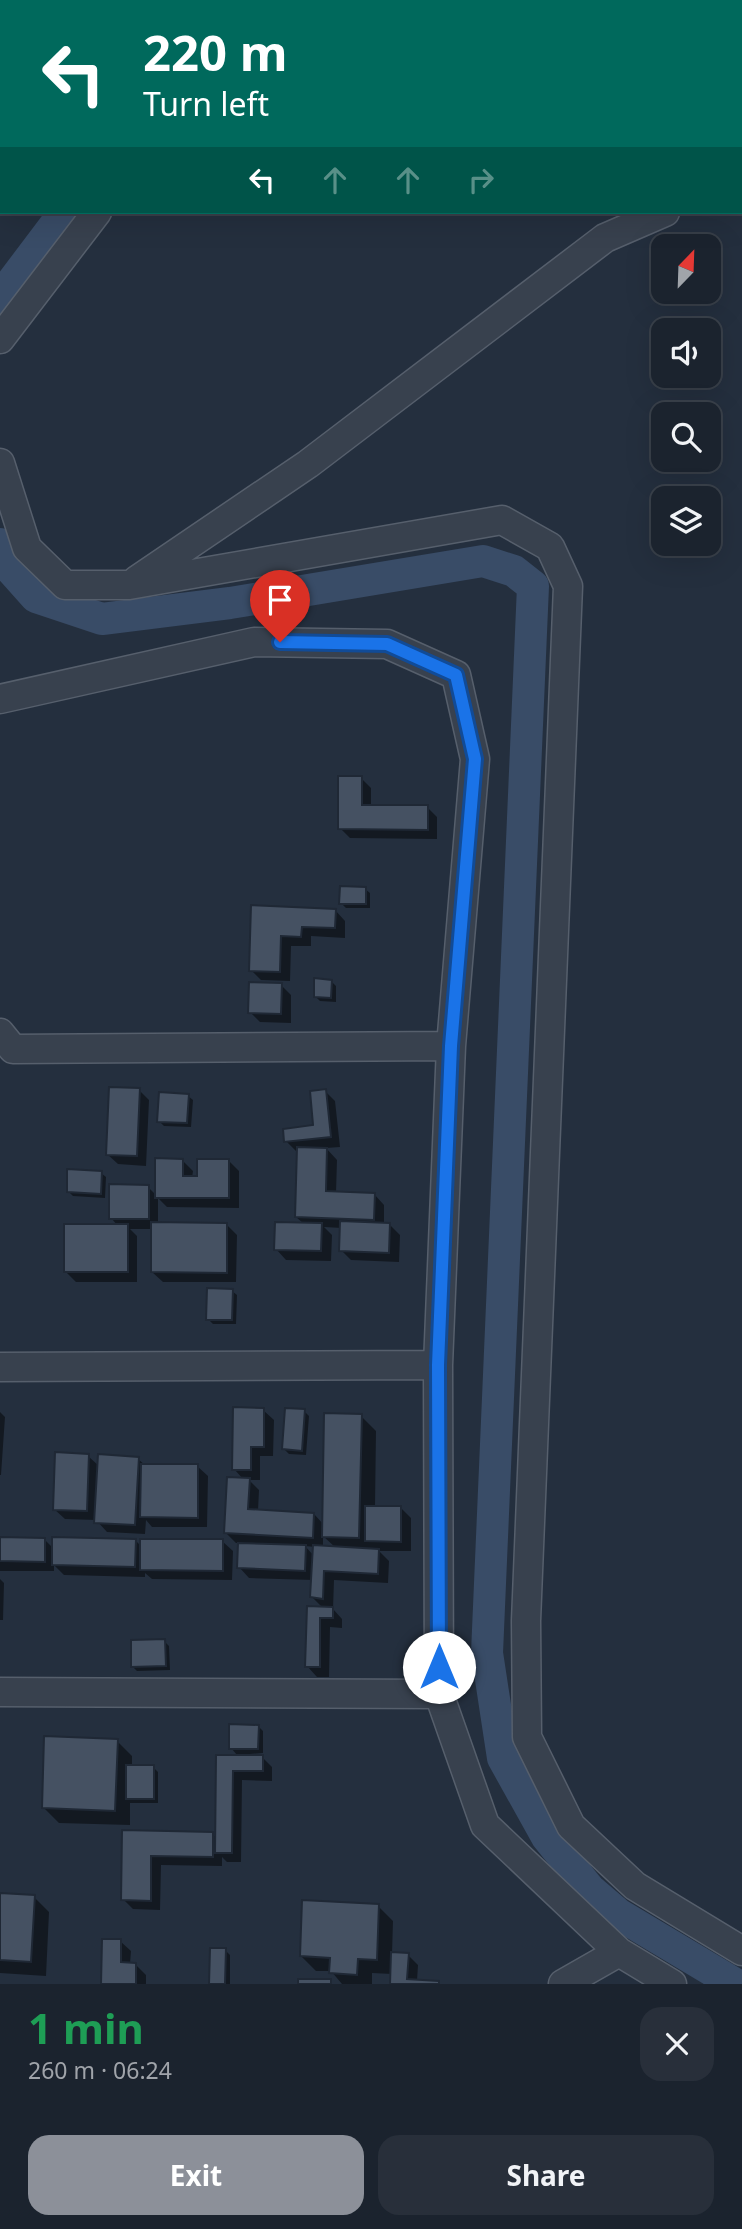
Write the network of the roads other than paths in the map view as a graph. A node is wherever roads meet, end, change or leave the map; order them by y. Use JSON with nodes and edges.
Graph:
{"nodes":[{"id":1,"x":95,"y":214,"type":"edge"},
{"id":2,"x":660,"y":214,"type":"edge"},
{"id":3,"x":0,"y":339,"type":"edge"},
{"id":4,"x":0,"y":463,"type":"edge"},
{"id":5,"x":129,"y":585,"type":"junction"},
{"id":6,"x":0,"y":699,"type":"edge"},
{"id":7,"x":0,"y":1033,"type":"edge"},
{"id":8,"x":451,"y":1046,"type":"junction"},
{"id":9,"x":438,"y":1365,"type":"junction"},
{"id":10,"x":0,"y":1367,"type":"edge"},
{"id":11,"x":0,"y":1692,"type":"edge"},
{"id":12,"x":439,"y":1694,"type":"junction"},
{"id":13,"x":619,"y":1951,"type":"junction"},
{"id":14,"x":742,"y":1951,"type":"edge"},
{"id":15,"x":563,"y":1984,"type":"edge"},
{"id":16,"x":673,"y":1984,"type":"edge"}],
"edges":[{"from":1,"to":3,"type":"street"},
{"from":2,"to":5,"type":"street"},
{"from":4,"to":5,"type":"street"},
{"from":5,"to":14,"type":"street"},
{"from":6,"to":8,"type":"street"},
{"from":7,"to":8,"type":"street"},
{"from":8,"to":9,"type":"street"},
{"from":9,"to":10,"type":"street"},
{"from":9,"to":12,"type":"street"},
{"from":11,"to":12,"type":"street"},
{"from":12,"to":13,"type":"street"},
{"from":13,"to":15,"type":"street"},
{"from":13,"to":16,"type":"street"}]}
